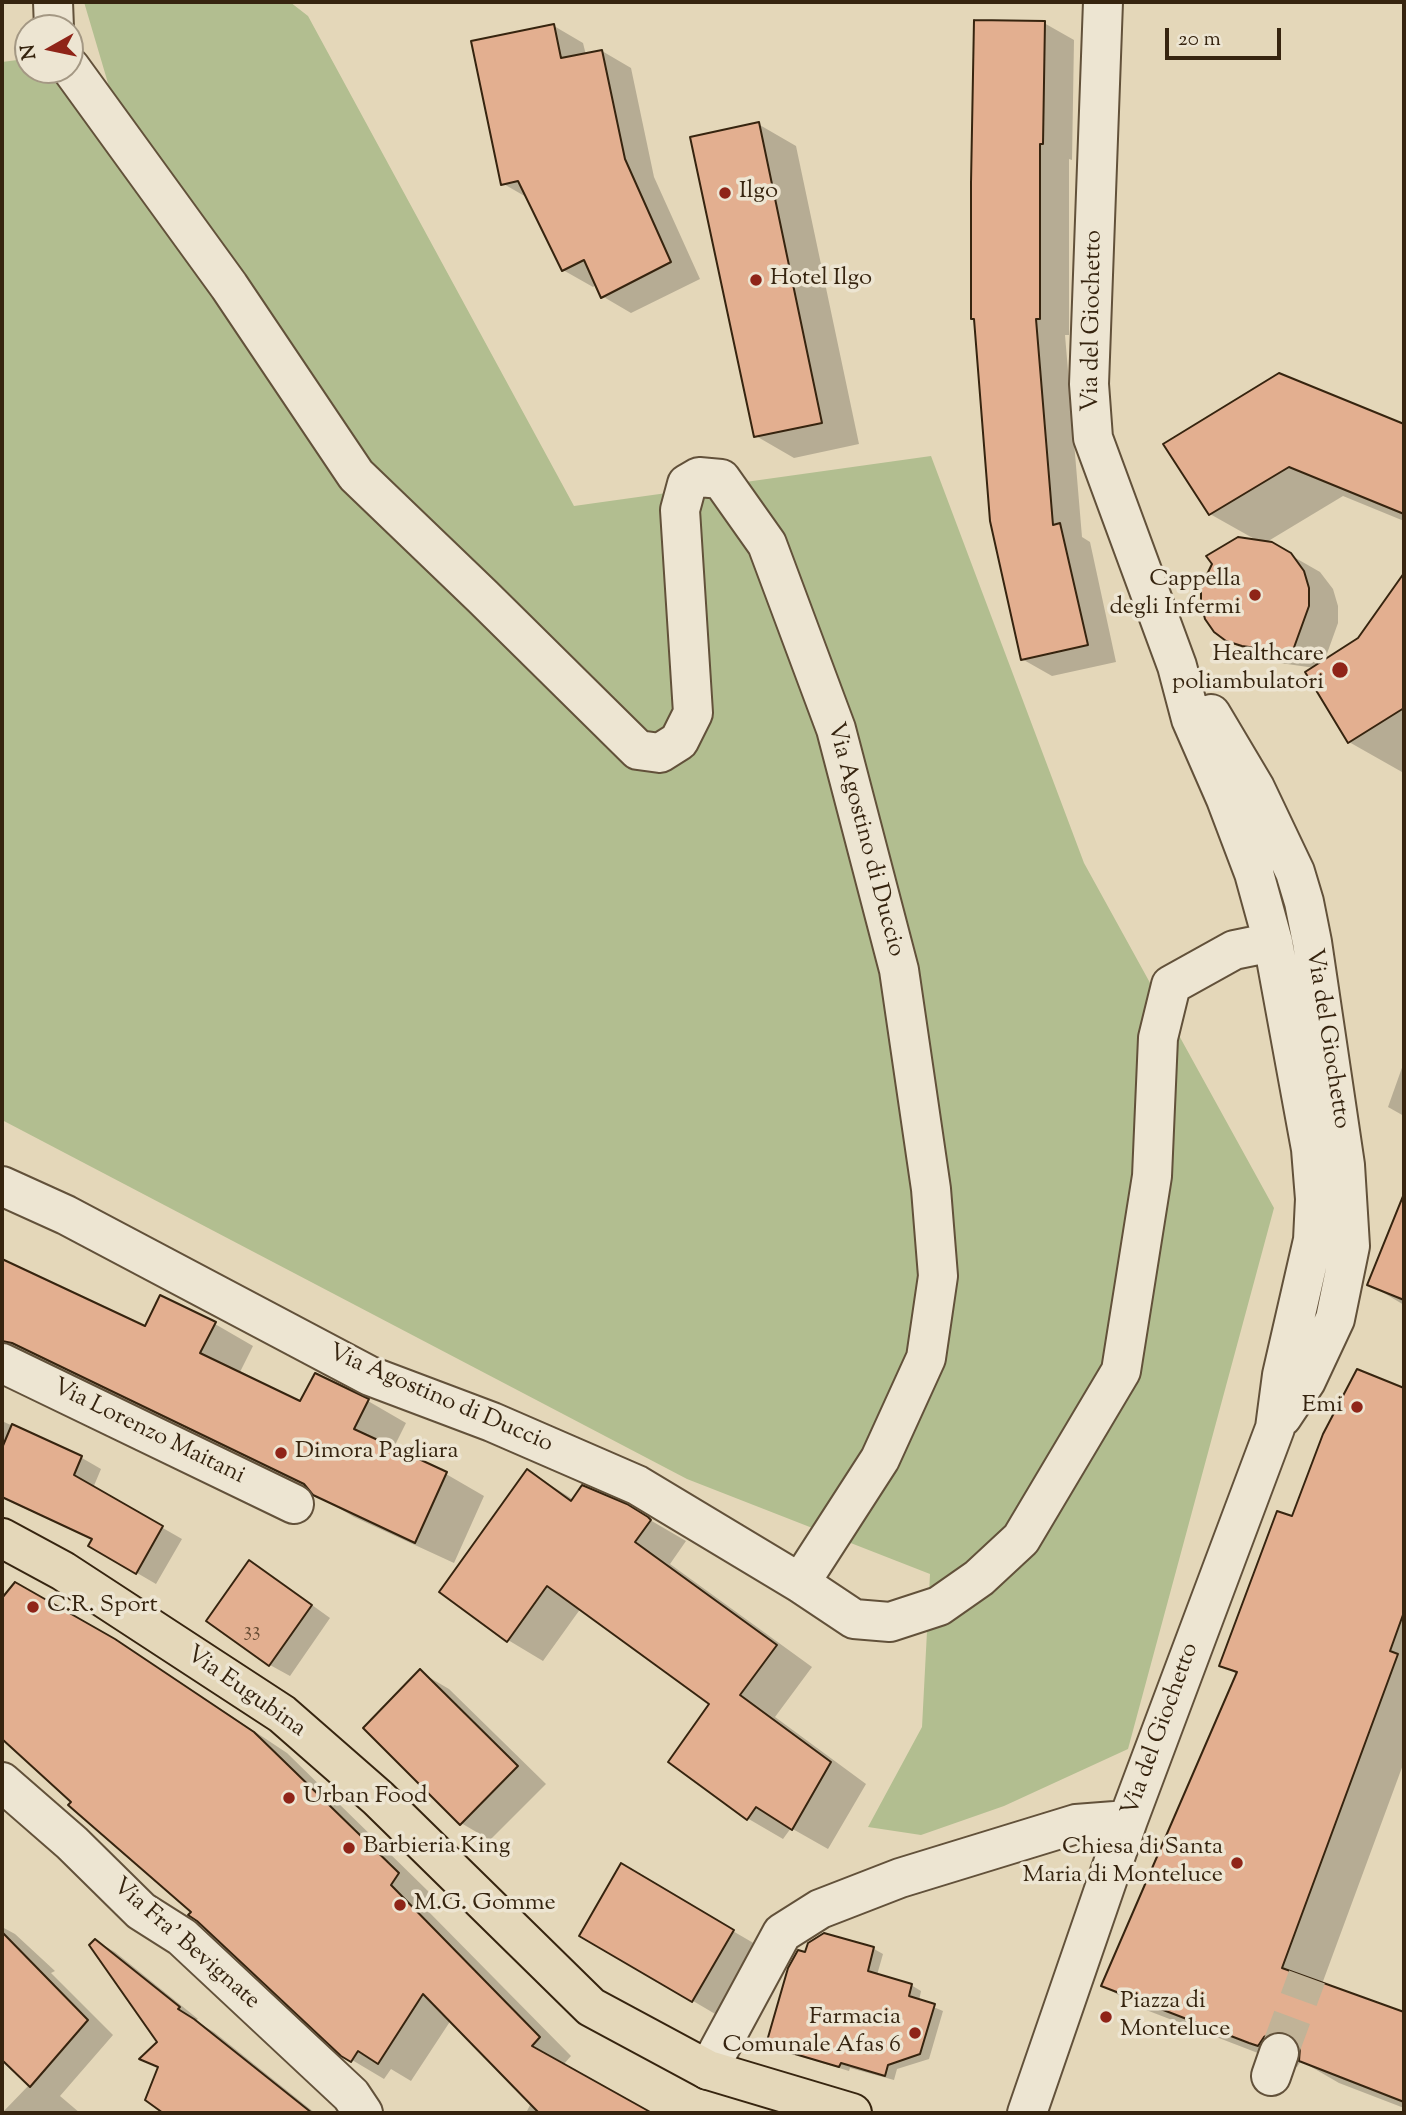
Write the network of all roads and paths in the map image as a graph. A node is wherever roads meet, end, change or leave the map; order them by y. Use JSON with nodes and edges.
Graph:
{"nodes":[{"id":1,"x":1103,"y":2,"type":"edge"},
{"id":2,"x":82,"y":84,"type":"edge"},
{"id":3,"x":1177,"y":666,"type":"junction"},
{"id":4,"x":1273,"y":942,"type":"junction"},
{"id":5,"x":2,"y":1186,"type":"edge"},
{"id":6,"x":2,"y":1363,"type":"edge"},
{"id":7,"x":1275,"y":1428,"type":"junction"},
{"id":8,"x":295,"y":1504,"type":"dead end"},
{"id":9,"x":2,"y":1538,"type":"edge"},
{"id":10,"x":800,"y":1583,"type":"junction"},
{"id":11,"x":2,"y":1782,"type":"edge"},
{"id":12,"x":1128,"y":1820,"type":"junction"},
{"id":13,"x":708,"y":2070,"type":"junction"},
{"id":14,"x":363,"y":2113,"type":"edge"},
{"id":15,"x":852,"y":2113,"type":"edge"},
{"id":16,"x":1027,"y":2113,"type":"edge"}],
"edges":[{"from":1,"to":3,"type":"street","name":"Via del Giochetto"},
{"from":2,"to":10,"type":"street","name":"Via Agostino di Duccio"},
{"from":3,"to":4,"type":"street","name":"Via del Giochetto"},
{"from":3,"to":7,"type":"street","name":"Via del Giochetto"},
{"from":4,"to":7,"type":"street","name":"Via del Giochetto"},
{"from":4,"to":10,"type":"street","name":"Via Agostino di Duccio"},
{"from":5,"to":10,"type":"street","name":"Via Agostino di Duccio"},
{"from":6,"to":8,"type":"street","name":"Via Lorenzo Maitani"},
{"from":7,"to":12,"type":"street","name":"Via del Giochetto"},
{"from":9,"to":13,"type":"main road","name":"Via Eugubina"},
{"from":11,"to":14,"type":"street","name":"Via Fra' Bevignate"},
{"from":12,"to":13,"type":"street"},
{"from":12,"to":16,"type":"street","name":"Via del Giochetto"},
{"from":13,"to":15,"type":"main road","name":"Via Eugubina"}]}
